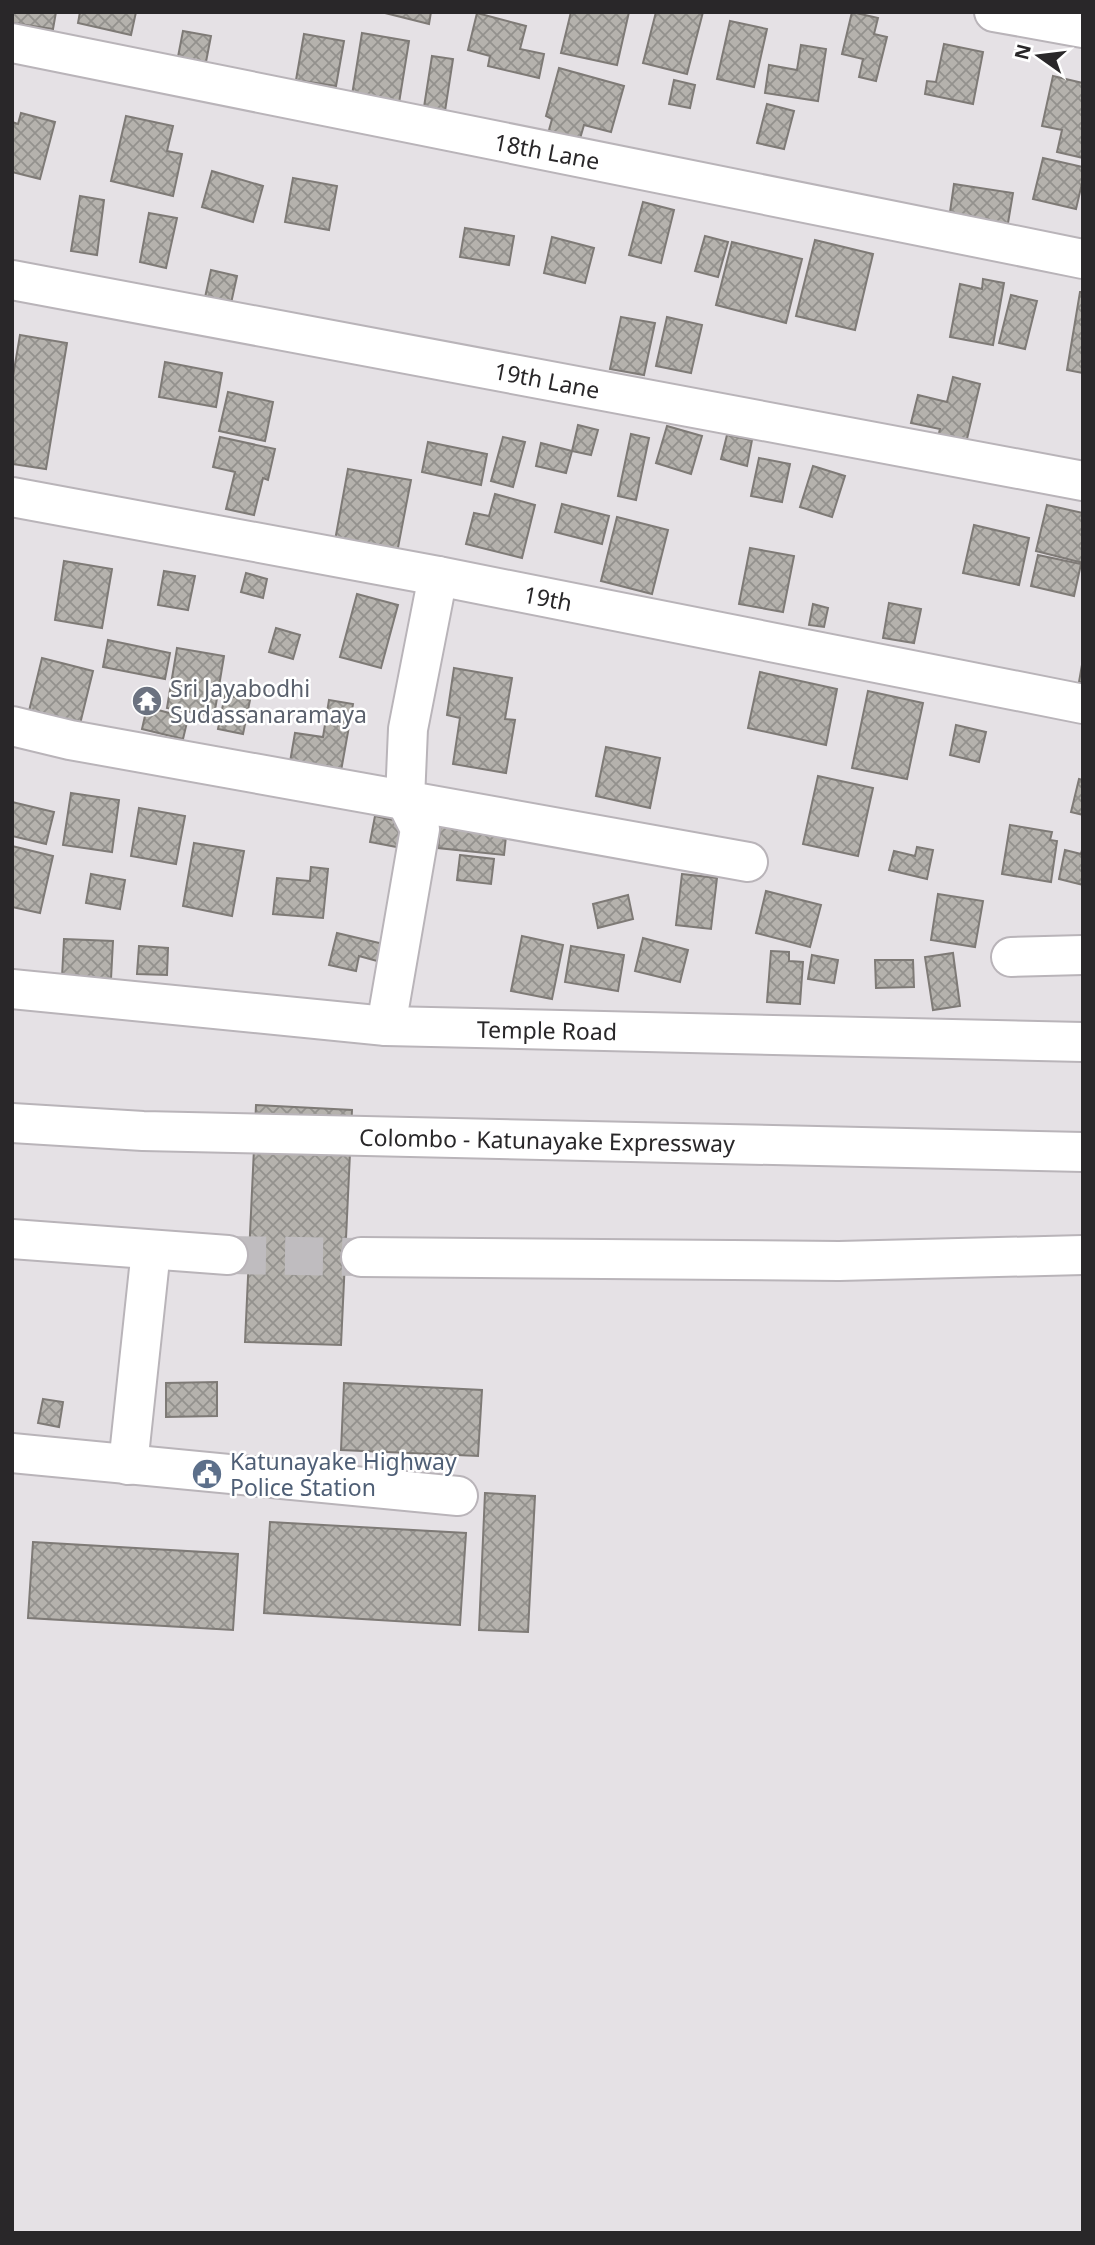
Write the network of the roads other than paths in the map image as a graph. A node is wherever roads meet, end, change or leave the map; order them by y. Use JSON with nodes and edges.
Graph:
{"nodes":[{"id":1,"x":994,"y":12,"type":"edge"},
{"id":2,"x":1083,"y":28,"type":"edge"},
{"id":3,"x":12,"y":43,"type":"edge"},
{"id":4,"x":1083,"y":259,"type":"edge"},
{"id":5,"x":12,"y":280,"type":"edge"},
{"id":6,"x":1083,"y":481,"type":"edge"},
{"id":7,"x":12,"y":497,"type":"edge"},
{"id":8,"x":438,"y":576,"type":"junction"},
{"id":9,"x":1083,"y":704,"type":"edge"},
{"id":10,"x":12,"y":726,"type":"edge"},
{"id":11,"x":405,"y":799,"type":"junction"},
{"id":12,"x":748,"y":862,"type":"dead end"},
{"id":13,"x":1083,"y":955,"type":"edge"},
{"id":14,"x":1011,"y":957,"type":"dead end"},
{"id":15,"x":12,"y":989,"type":"edge"},
{"id":16,"x":386,"y":1026,"type":"junction"},
{"id":17,"x":1083,"y":1042,"type":"edge"},
{"id":18,"x":12,"y":1123,"type":"edge"},
{"id":19,"x":1083,"y":1152,"type":"edge"},
{"id":20,"x":12,"y":1239,"type":"edge"},
{"id":21,"x":151,"y":1250,"type":"junction"},
{"id":22,"x":228,"y":1255,"type":"tunnel mouth"},
{"id":23,"x":1083,"y":1255,"type":"edge"},
{"id":24,"x":361,"y":1257,"type":"tunnel mouth"},
{"id":25,"x":12,"y":1453,"type":"edge"},
{"id":26,"x":128,"y":1465,"type":"junction"},
{"id":27,"x":458,"y":1496,"type":"dead end"}],
"edges":[{"from":1,"to":2,"type":"main road"},
{"from":3,"to":4,"type":"main road","name":"18th Lane"},
{"from":5,"to":6,"type":"main road","name":"19th Lane"},
{"from":7,"to":8,"type":"main road","name":"19th"},
{"from":8,"to":9,"type":"main road","name":"19th"},
{"from":8,"to":11,"type":"main road"},
{"from":10,"to":11,"type":"main road"},
{"from":11,"to":12,"type":"main road"},
{"from":11,"to":16,"type":"main road"},
{"from":13,"to":14,"type":"main road"},
{"from":15,"to":16,"type":"main road","name":"Temple Road"},
{"from":16,"to":17,"type":"main road","name":"Temple Road"},
{"from":18,"to":19,"type":"main road","name":"Colombo - Katunayake Expressway"},
{"from":20,"to":21,"type":"main road"},
{"from":21,"to":22,"type":"main road"},
{"from":21,"to":26,"type":"main road"},
{"from":23,"to":24,"type":"main road"},
{"from":25,"to":26,"type":"main road"},
{"from":26,"to":27,"type":"main road"}]}
